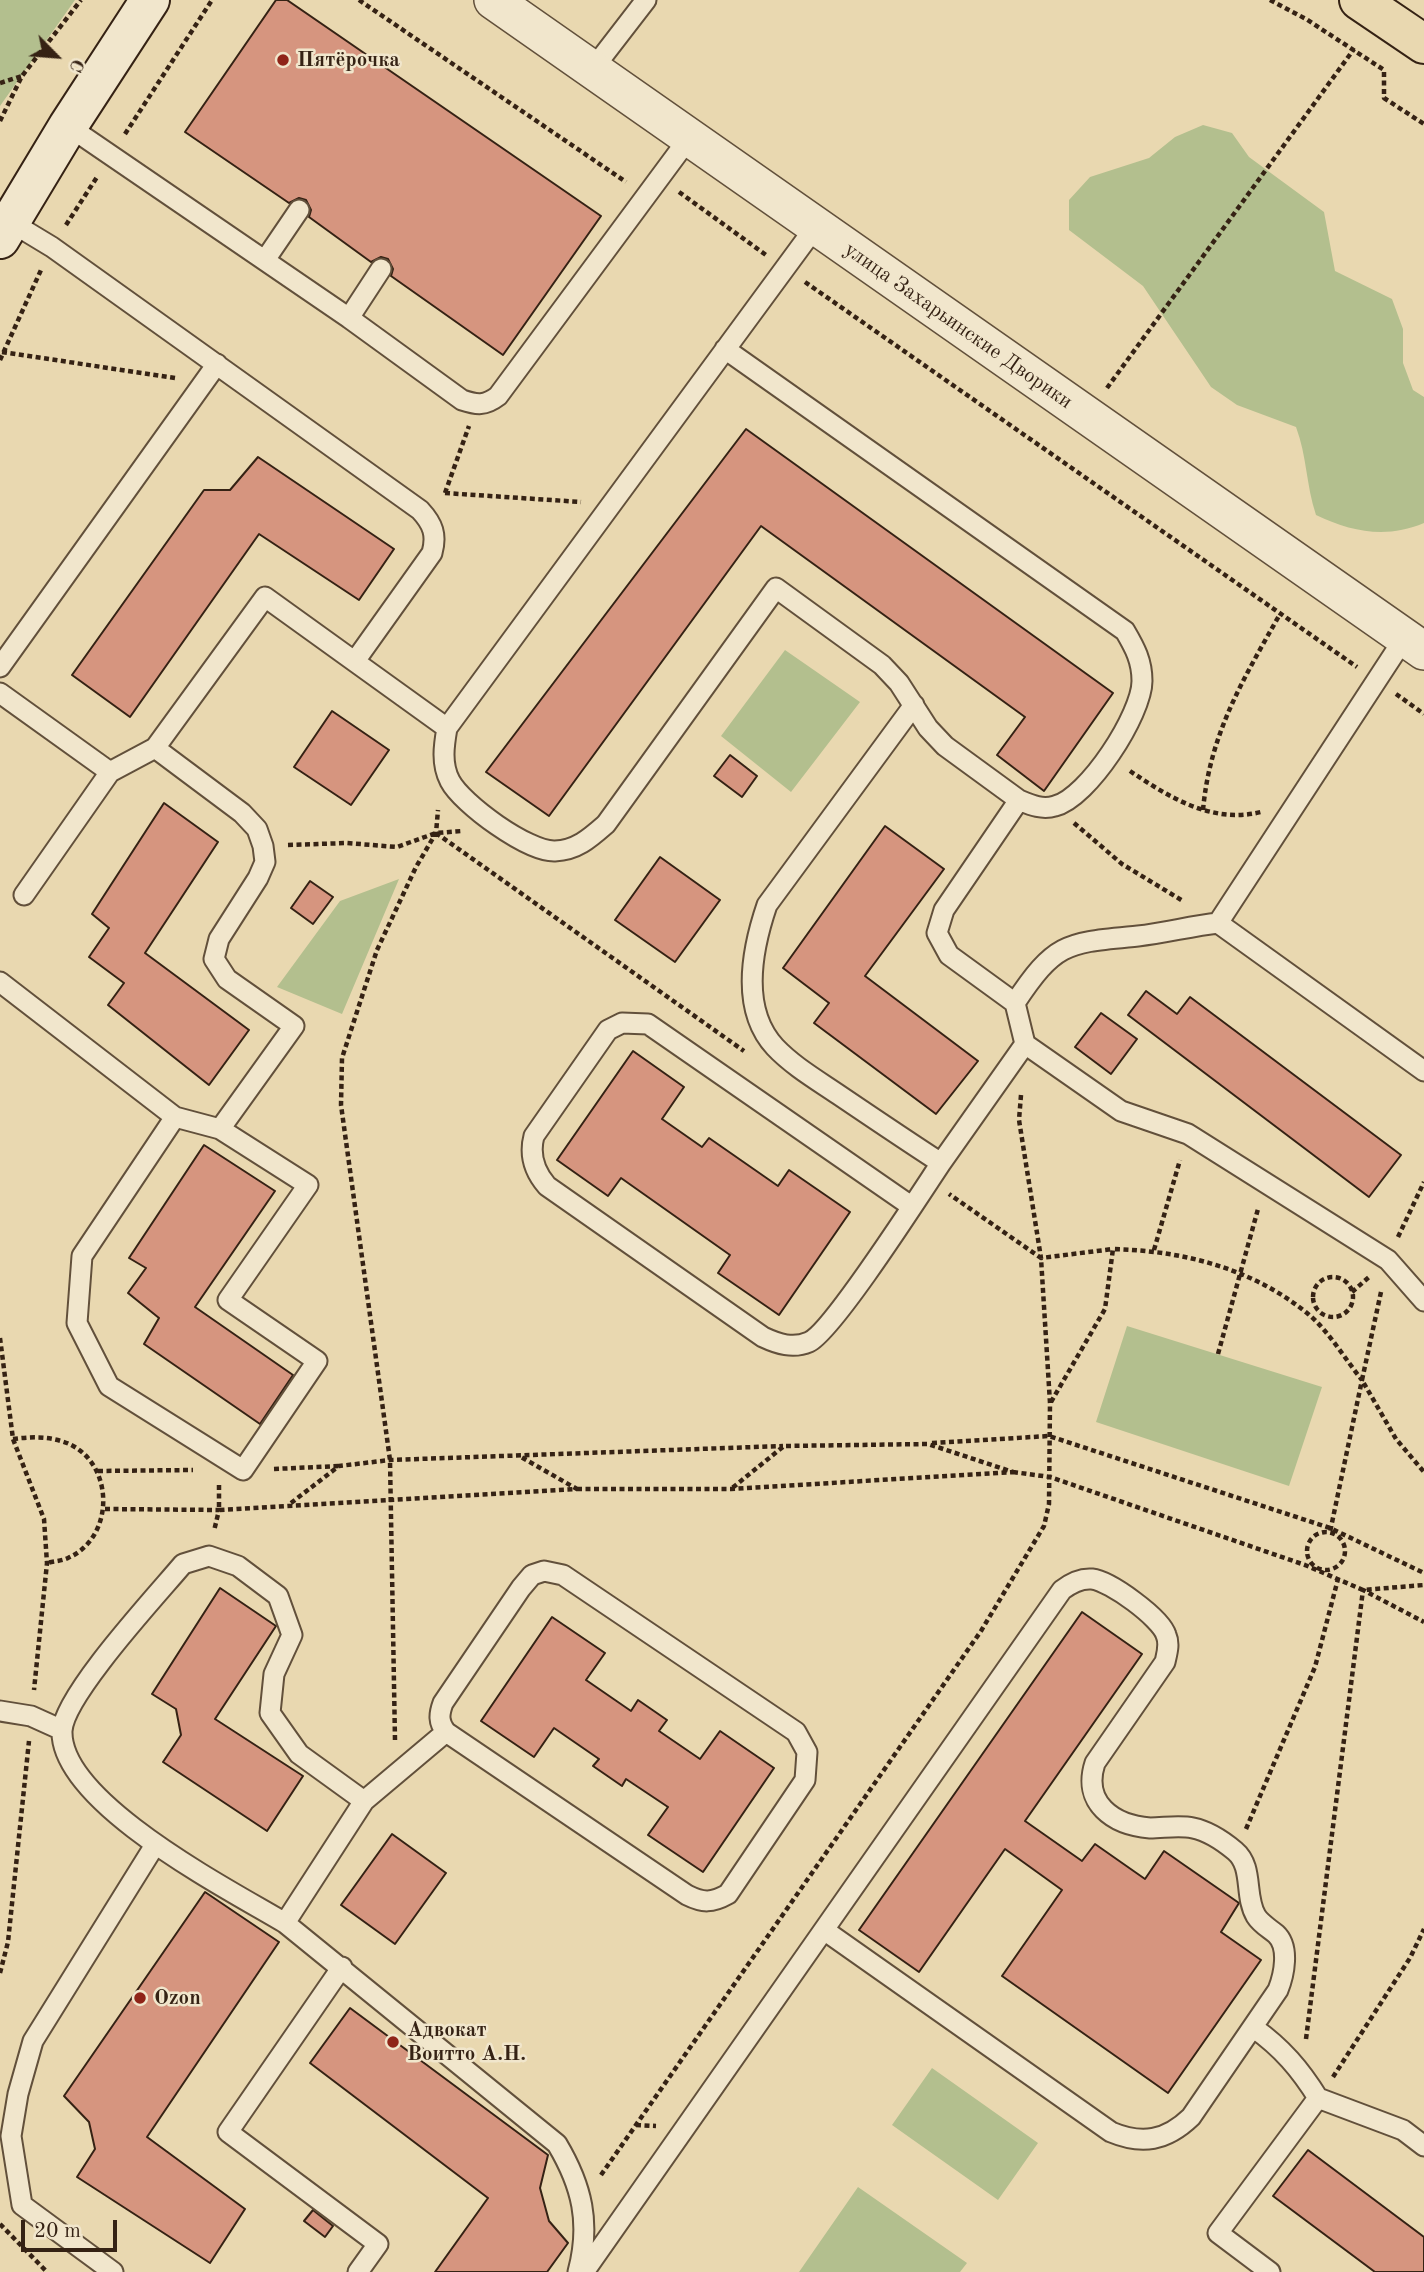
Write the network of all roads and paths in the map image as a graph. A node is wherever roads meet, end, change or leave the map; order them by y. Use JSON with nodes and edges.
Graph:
{"nodes":[{"id":1,"x":81,"y":0,"type":"edge"},
{"id":2,"x":150,"y":0,"type":"edge"},
{"id":3,"x":359,"y":0,"type":"edge"},
{"id":4,"x":493,"y":0,"type":"edge"},
{"id":5,"x":646,"y":0,"type":"edge"},
{"id":6,"x":1270,"y":0,"type":"edge"},
{"id":7,"x":1359,"y":0,"type":"edge"},
{"id":8,"x":1424,"y":44,"type":"edge"},
{"id":9,"x":1354,"y":49,"type":"junction"},
{"id":10,"x":592,"y":70,"type":"junction"},
{"id":11,"x":22,"y":76,"type":"junction"},
{"id":12,"x":0,"y":83,"type":"edge"},
{"id":13,"x":0,"y":121,"type":"edge"},
{"id":14,"x":1424,"y":124,"type":"edge"},
{"id":15,"x":68,"y":126,"type":"junction"},
{"id":16,"x":689,"y":138,"type":"junction"},
{"id":17,"x":660,"y":178,"type":"junction"},
{"id":18,"x":299,"y":211,"type":"dead end"},
{"id":19,"x":816,"y":226,"type":"junction"},
{"id":20,"x":4,"y":230,"type":"edge"},
{"id":21,"x":265,"y":260,"type":"junction"},
{"id":22,"x":785,"y":268,"type":"junction"},
{"id":23,"x":381,"y":269,"type":"dead end"},
{"id":24,"x":349,"y":318,"type":"junction"},
{"id":25,"x":725,"y":349,"type":"junction"},
{"id":26,"x":2,"y":352,"type":"dead end"},
{"id":27,"x":217,"y":364,"type":"junction"},
{"id":28,"x":205,"y":383,"type":"junction"},
{"id":29,"x":1107,"y":389,"type":"dead end"},
{"id":30,"x":476,"y":405,"type":"junction"},
{"id":31,"x":445,"y":492,"type":"junction"},
{"id":32,"x":610,"y":504,"type":"junction"},
{"id":33,"x":430,"y":521,"type":"junction"},
{"id":34,"x":1280,"y":614,"type":"junction"},
{"id":35,"x":1414,"y":644,"type":"edge"},
{"id":36,"x":355,"y":661,"type":"junction"},
{"id":37,"x":0,"y":667,"type":"edge"},
{"id":38,"x":1377,"y":680,"type":"junction"},
{"id":39,"x":0,"y":693,"type":"edge"},
{"id":40,"x":914,"y":705,"type":"junction"},
{"id":41,"x":1424,"y":714,"type":"edge"},
{"id":42,"x":447,"y":728,"type":"junction"},
{"id":43,"x":155,"y":748,"type":"junction"},
{"id":44,"x":1107,"y":756,"type":"junction"},
{"id":45,"x":110,"y":772,"type":"junction"},
{"id":46,"x":1018,"y":800,"type":"junction"},
{"id":47,"x":1296,"y":804,"type":"junction"},
{"id":48,"x":438,"y":806,"type":"dead end"},
{"id":49,"x":1054,"y":807,"type":"junction"},
{"id":50,"x":1203,"y":810,"type":"junction"},
{"id":51,"x":505,"y":829,"type":"junction"},
{"id":52,"x":436,"y":833,"type":"junction"},
{"id":53,"x":263,"y":846,"type":"junction"},
{"id":54,"x":24,"y":895,"type":"dead end"},
{"id":55,"x":1218,"y":923,"type":"junction"},
{"id":56,"x":0,"y":982,"type":"edge"},
{"id":57,"x":1015,"y":1003,"type":"junction"},
{"id":58,"x":1025,"y":1044,"type":"junction"},
{"id":59,"x":747,"y":1053,"type":"dead end"},
{"id":60,"x":1424,"y":1071,"type":"edge"},
{"id":61,"x":175,"y":1117,"type":"junction"},
{"id":62,"x":220,"y":1129,"type":"junction"},
{"id":63,"x":1188,"y":1134,"type":"junction"},
{"id":64,"x":941,"y":1163,"type":"junction"},
{"id":65,"x":930,"y":1180,"type":"junction"},
{"id":66,"x":1424,"y":1182,"type":"edge"},
{"id":67,"x":1264,"y":1184,"type":"junction"},
{"id":68,"x":911,"y":1206,"type":"junction"},
{"id":69,"x":1113,"y":1249,"type":"junction"},
{"id":70,"x":1154,"y":1250,"type":"junction"},
{"id":71,"x":1041,"y":1258,"type":"junction"},
{"id":72,"x":1388,"y":1260,"type":"junction"},
{"id":73,"x":1243,"y":1272,"type":"junction"},
{"id":74,"x":1424,"y":1301,"type":"edge"},
{"id":75,"x":1316,"y":1308,"type":"junction"},
{"id":76,"x":1309,"y":1314,"type":"junction"},
{"id":77,"x":0,"y":1338,"type":"edge"},
{"id":78,"x":1218,"y":1354,"type":"dead end"},
{"id":79,"x":1362,"y":1380,"type":"junction"},
{"id":80,"x":1050,"y":1403,"type":"junction"},
{"id":81,"x":1049,"y":1436,"type":"junction"},
{"id":82,"x":13,"y":1439,"type":"junction"},
{"id":83,"x":928,"y":1444,"type":"junction"},
{"id":84,"x":784,"y":1446,"type":"junction"},
{"id":85,"x":521,"y":1457,"type":"junction"},
{"id":86,"x":390,"y":1460,"type":"junction"},
{"id":87,"x":205,"y":1470,"type":"dead end"},
{"id":88,"x":98,"y":1471,"type":"junction"},
{"id":89,"x":1013,"y":1472,"type":"junction"},
{"id":90,"x":1424,"y":1472,"type":"edge"},
{"id":91,"x":1049,"y":1478,"type":"junction"},
{"id":92,"x":577,"y":1489,"type":"junction"},
{"id":93,"x":731,"y":1489,"type":"junction"},
{"id":94,"x":393,"y":1500,"type":"junction"},
{"id":95,"x":290,"y":1505,"type":"junction"},
{"id":96,"x":105,"y":1509,"type":"junction"},
{"id":97,"x":219,"y":1510,"type":"junction"},
{"id":98,"x":1330,"y":1530,"type":"junction"},
{"id":99,"x":209,"y":1556,"type":"junction"},
{"id":100,"x":47,"y":1563,"type":"junction"},
{"id":101,"x":1326,"y":1572,"type":"junction"},
{"id":102,"x":1424,"y":1573,"type":"edge"},
{"id":103,"x":1338,"y":1579,"type":"junction"},
{"id":104,"x":1424,"y":1585,"type":"edge"},
{"id":105,"x":1363,"y":1590,"type":"junction"},
{"id":106,"x":1424,"y":1622,"type":"edge"},
{"id":107,"x":0,"y":1712,"type":"edge"},
{"id":108,"x":31,"y":1716,"type":"junction"},
{"id":109,"x":62,"y":1730,"type":"junction"},
{"id":110,"x":446,"y":1732,"type":"junction"},
{"id":111,"x":393,"y":1776,"type":"junction"},
{"id":112,"x":364,"y":1801,"type":"junction"},
{"id":113,"x":156,"y":1845,"type":"junction"},
{"id":114,"x":1236,"y":1852,"type":"junction"},
{"id":115,"x":285,"y":1923,"type":"junction"},
{"id":116,"x":1424,"y":1928,"type":"edge"},
{"id":117,"x":824,"y":1930,"type":"junction"},
{"id":118,"x":342,"y":1967,"type":"junction"},
{"id":119,"x":0,"y":1973,"type":"edge"},
{"id":120,"x":1254,"y":2028,"type":"junction"},
{"id":121,"x":1318,"y":2098,"type":"junction"},
{"id":122,"x":1424,"y":2146,"type":"edge"},
{"id":123,"x":582,"y":2202,"type":"junction"},
{"id":124,"x":0,"y":2224,"type":"edge"},
{"id":125,"x":47,"y":2272,"type":"edge"},
{"id":126,"x":113,"y":2272,"type":"edge"},
{"id":127,"x":358,"y":2272,"type":"edge"},
{"id":128,"x":578,"y":2272,"type":"edge"},
{"id":129,"x":584,"y":2272,"type":"edge"},
{"id":130,"x":1270,"y":2272,"type":"edge"}],
"edges":[{"from":1,"to":11,"type":"path"},
{"from":2,"to":15,"type":"street"},
{"from":3,"to":17,"type":"path"},
{"from":4,"to":10,"type":"street","name":"улица Захарьинские Дворики"},
{"from":5,"to":10,"type":"lane"},
{"from":6,"to":9,"type":"path"},
{"from":7,"to":8,"type":"main road"},
{"from":9,"to":14,"type":"path"},
{"from":9,"to":29,"type":"path"},
{"from":10,"to":16,"type":"street","name":"улица Захарьинские Дворики"},
{"from":11,"to":12,"type":"path"},
{"from":11,"to":13,"type":"path"},
{"from":15,"to":20,"type":"street"},
{"from":15,"to":21,"type":"lane"},
{"from":16,"to":17,"type":"lane"},
{"from":16,"to":19,"type":"street","name":"улица Захарьинские Дворики"},
{"from":17,"to":22,"type":"path"},
{"from":17,"to":30,"type":"lane"},
{"from":18,"to":21,"type":"lane"},
{"from":19,"to":22,"type":"lane"},
{"from":19,"to":35,"type":"street","name":"улица Захарьинские Дворики"},
{"from":20,"to":27,"type":"lane"},
{"from":21,"to":24,"type":"lane"},
{"from":22,"to":25,"type":"lane"},
{"from":22,"to":34,"type":"path"},
{"from":23,"to":24,"type":"lane"},
{"from":24,"to":30,"type":"lane"},
{"from":25,"to":32,"type":"lane"},
{"from":25,"to":44,"type":"lane"},
{"from":26,"to":28,"type":"path"},
{"from":27,"to":28,"type":"lane"},
{"from":27,"to":33,"type":"lane"},
{"from":28,"to":37,"type":"lane"},
{"from":30,"to":31,"type":"path"},
{"from":31,"to":32,"type":"path"},
{"from":31,"to":33,"type":"path"},
{"from":32,"to":42,"type":"lane"},
{"from":33,"to":36,"type":"lane"},
{"from":34,"to":38,"type":"path"},
{"from":34,"to":50,"type":"path"},
{"from":35,"to":38,"type":"lane"},
{"from":36,"to":42,"type":"lane"},
{"from":36,"to":43,"type":"lane"},
{"from":38,"to":41,"type":"path"},
{"from":38,"to":47,"type":"lane"},
{"from":39,"to":45,"type":"lane"},
{"from":40,"to":46,"type":"lane"},
{"from":40,"to":51,"type":"lane"},
{"from":40,"to":64,"type":"lane"},
{"from":42,"to":51,"type":"lane"},
{"from":43,"to":45,"type":"lane"},
{"from":43,"to":53,"type":"lane"},
{"from":44,"to":49,"type":"lane"},
{"from":44,"to":50,"type":"path"},
{"from":45,"to":54,"type":"lane"},
{"from":46,"to":49,"type":"lane"},
{"from":46,"to":57,"type":"lane"},
{"from":47,"to":50,"type":"path"},
{"from":47,"to":55,"type":"lane"},
{"from":48,"to":52,"type":"path"},
{"from":49,"to":55,"type":"path"},
{"from":51,"to":52,"type":"path"},
{"from":52,"to":53,"type":"path"},
{"from":52,"to":59,"type":"path"},
{"from":52,"to":86,"type":"path"},
{"from":53,"to":62,"type":"lane"},
{"from":55,"to":57,"type":"lane"},
{"from":55,"to":60,"type":"lane"},
{"from":56,"to":61,"type":"lane"},
{"from":57,"to":58,"type":"lane"},
{"from":58,"to":63,"type":"lane"},
{"from":58,"to":64,"type":"lane"},
{"from":58,"to":71,"type":"path"},
{"from":61,"to":62,"type":"lane"},
{"from":61,"to":62,"type":"lane"},
{"from":63,"to":67,"type":"lane"},
{"from":63,"to":70,"type":"path"},
{"from":64,"to":65,"type":"lane"},
{"from":65,"to":68,"type":"lane"},
{"from":65,"to":71,"type":"path"},
{"from":66,"to":72,"type":"path"},
{"from":67,"to":72,"type":"lane"},
{"from":67,"to":73,"type":"path"},
{"from":68,"to":68,"type":"lane"},
{"from":69,"to":70,"type":"path"},
{"from":69,"to":71,"type":"path"},
{"from":69,"to":80,"type":"path"},
{"from":70,"to":73,"type":"path"},
{"from":71,"to":80,"type":"path"},
{"from":72,"to":74,"type":"lane"},
{"from":72,"to":79,"type":"path"},
{"from":73,"to":76,"type":"path"},
{"from":73,"to":78,"type":"path"},
{"from":75,"to":75,"type":"path"},
{"from":75,"to":76,"type":"path"},
{"from":76,"to":79,"type":"path"},
{"from":77,"to":82,"type":"path"},
{"from":79,"to":90,"type":"path"},
{"from":79,"to":98,"type":"path"},
{"from":80,"to":81,"type":"path"},
{"from":81,"to":83,"type":"path"},
{"from":81,"to":91,"type":"path"},
{"from":81,"to":98,"type":"path"},
{"from":82,"to":88,"type":"path"},
{"from":82,"to":100,"type":"path"},
{"from":83,"to":84,"type":"path"},
{"from":83,"to":89,"type":"path"},
{"from":84,"to":85,"type":"path"},
{"from":84,"to":93,"type":"path"},
{"from":85,"to":86,"type":"path"},
{"from":85,"to":92,"type":"path"},
{"from":86,"to":94,"type":"path"},
{"from":86,"to":95,"type":"path"},
{"from":87,"to":88,"type":"path"},
{"from":88,"to":96,"type":"path"},
{"from":89,"to":91,"type":"path"},
{"from":89,"to":93,"type":"path"},
{"from":91,"to":101,"type":"path"},
{"from":91,"to":123,"type":"path"},
{"from":92,"to":93,"type":"path"},
{"from":92,"to":94,"type":"path"},
{"from":94,"to":95,"type":"path"},
{"from":94,"to":111,"type":"path"},
{"from":95,"to":97,"type":"path"},
{"from":96,"to":97,"type":"path"},
{"from":96,"to":100,"type":"path"},
{"from":97,"to":99,"type":"path"},
{"from":98,"to":101,"type":"path"},
{"from":98,"to":101,"type":"path"},
{"from":98,"to":102,"type":"path"},
{"from":99,"to":109,"type":"lane"},
{"from":99,"to":112,"type":"lane"},
{"from":100,"to":108,"type":"path"},
{"from":101,"to":103,"type":"path"},
{"from":103,"to":105,"type":"path"},
{"from":103,"to":114,"type":"path"},
{"from":104,"to":105,"type":"path"},
{"from":105,"to":106,"type":"path"},
{"from":105,"to":121,"type":"path"},
{"from":107,"to":108,"type":"lane"},
{"from":108,"to":109,"type":"lane"},
{"from":108,"to":119,"type":"path"},
{"from":109,"to":113,"type":"lane"},
{"from":110,"to":110,"type":"lane"},
{"from":110,"to":111,"type":"lane"},
{"from":111,"to":112,"type":"lane"},
{"from":112,"to":115,"type":"lane"},
{"from":113,"to":115,"type":"lane"},
{"from":113,"to":126,"type":"lane"},
{"from":114,"to":117,"type":"lane"},
{"from":114,"to":120,"type":"lane"},
{"from":115,"to":118,"type":"lane"},
{"from":116,"to":121,"type":"path"},
{"from":117,"to":120,"type":"lane"},
{"from":117,"to":129,"type":"lane"},
{"from":118,"to":123,"type":"lane"},
{"from":118,"to":127,"type":"lane"},
{"from":120,"to":121,"type":"lane"},
{"from":121,"to":122,"type":"lane"},
{"from":121,"to":130,"type":"lane"},
{"from":123,"to":128,"type":"lane"},
{"from":124,"to":125,"type":"path"}]}
